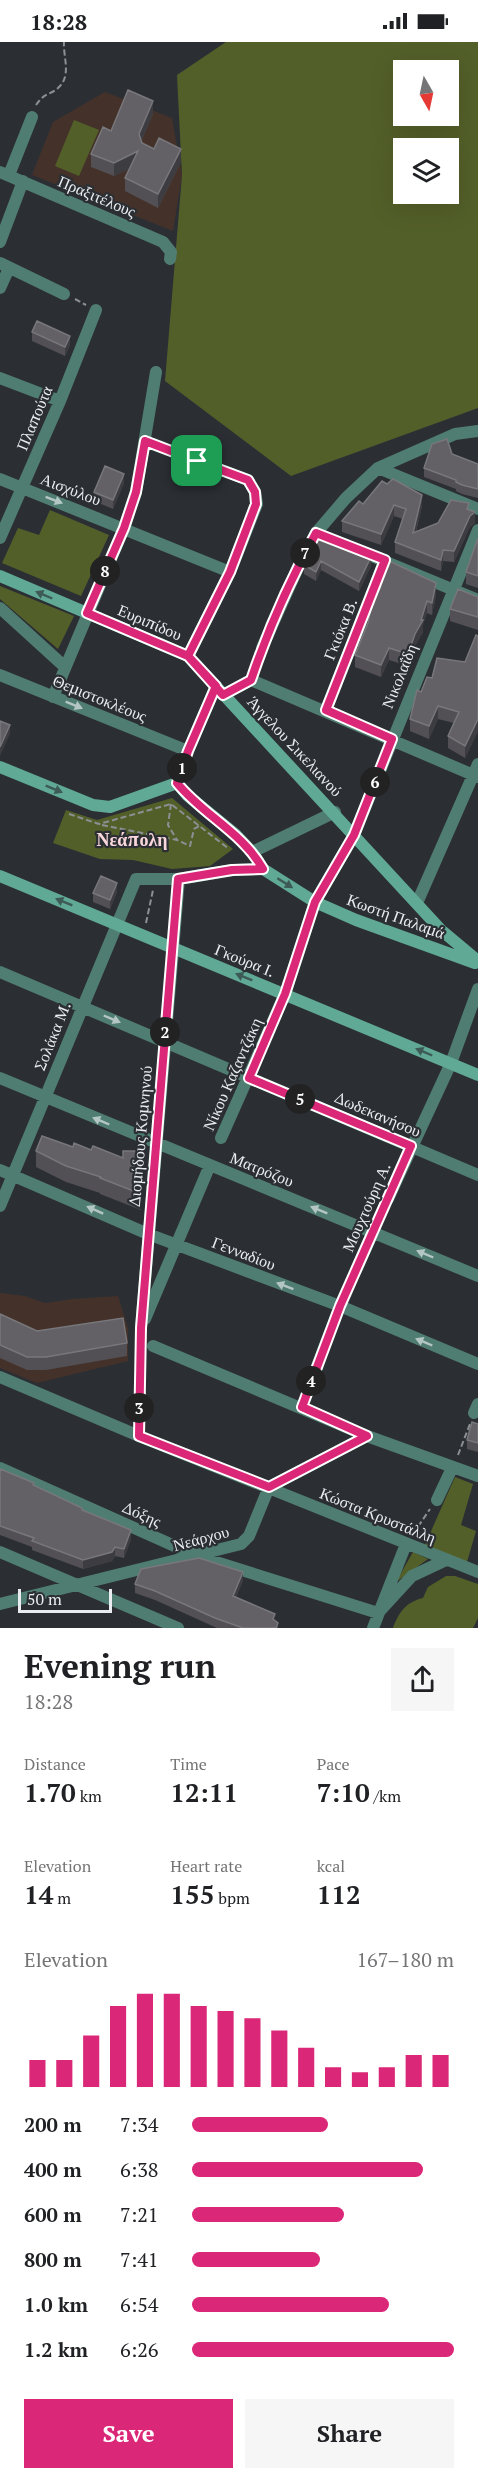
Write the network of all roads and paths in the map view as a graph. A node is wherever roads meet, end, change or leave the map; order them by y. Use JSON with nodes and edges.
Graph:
{"nodes":[{"id":1,"x":64,"y":42,"type":"edge"},
{"id":2,"x":33,"y":111,"type":"joint"},
{"id":3,"x":4,"y":174,"type":"edge"},
{"id":4,"x":23,"y":182,"type":"junction"},
{"id":5,"x":0,"y":242,"type":"edge"},
{"id":6,"x":170,"y":259,"type":"dead end"},
{"id":7,"x":5,"y":265,"type":"edge"},
{"id":8,"x":0,"y":288,"type":"edge"},
{"id":9,"x":64,"y":294,"type":"joint"},
{"id":10,"x":96,"y":310,"type":"joint"},
{"id":11,"x":156,"y":372,"type":"dead end"},
{"id":12,"x":0,"y":378,"type":"edge"},
{"id":13,"x":60,"y":401,"type":"junction"},
{"id":14,"x":478,"y":431,"type":"edge"},
{"id":15,"x":145,"y":441,"type":"junction"},
{"id":16,"x":378,"y":468,"type":"junction"},
{"id":17,"x":0,"y":478,"type":"edge"},
{"id":18,"x":22,"y":488,"type":"junction"},
{"id":19,"x":478,"y":509,"type":"edge"},
{"id":20,"x":124,"y":528,"type":"junction"},
{"id":21,"x":478,"y":530,"type":"edge"},
{"id":22,"x":316,"y":533,"type":"junction"},
{"id":23,"x":0,"y":538,"type":"edge"},
{"id":24,"x":385,"y":560,"type":"junction"},
{"id":25,"x":230,"y":572,"type":"junction"},
{"id":26,"x":0,"y":576,"type":"edge"},
{"id":27,"x":453,"y":589,"type":"junction"},
{"id":28,"x":478,"y":600,"type":"edge"},
{"id":29,"x":0,"y":608,"type":"edge"},
{"id":30,"x":87,"y":613,"type":"junction"},
{"id":31,"x":262,"y":648,"type":"dead end"},
{"id":32,"x":188,"y":656,"type":"junction"},
{"id":33,"x":65,"y":668,"type":"junction"},
{"id":34,"x":0,"y":675,"type":"edge"},
{"id":35,"x":219,"y":691,"type":"junction"},
{"id":36,"x":53,"y":697,"type":"junction"},
{"id":37,"x":326,"y":710,"type":"junction"},
{"id":38,"x":392,"y":739,"type":"junction"},
{"id":39,"x":188,"y":751,"type":"junction"},
{"id":40,"x":0,"y":767,"type":"edge"},
{"id":41,"x":477,"y":772,"type":"edge"},
{"id":42,"x":177,"y":783,"type":"junction"},
{"id":43,"x":171,"y":804,"type":"junction"},
{"id":44,"x":334,"y":812,"type":"junction"},
{"id":45,"x":69,"y":814,"type":"dead end"},
{"id":46,"x":99,"y":824,"type":"junction"},
{"id":47,"x":201,"y":826,"type":"junction"},
{"id":48,"x":354,"y":835,"type":"junction"},
{"id":49,"x":177,"y":840,"type":"junction"},
{"id":50,"x":229,"y":849,"type":"dead end"},
{"id":51,"x":252,"y":852,"type":"junction"},
{"id":52,"x":263,"y":869,"type":"junction"},
{"id":53,"x":0,"y":876,"type":"edge"},
{"id":54,"x":178,"y":879,"type":"junction"},
{"id":55,"x":155,"y":883,"type":"dead end"},
{"id":56,"x":315,"y":902,"type":"junction"},
{"id":57,"x":417,"y":903,"type":"junction"},
{"id":58,"x":118,"y":925,"type":"junction"},
{"id":59,"x":145,"y":925,"type":"dead end"},
{"id":60,"x":172,"y":948,"type":"junction"},
{"id":61,"x":478,"y":963,"type":"edge"},
{"id":62,"x":0,"y":972,"type":"edge"},
{"id":63,"x":478,"y":989,"type":"edge"},
{"id":64,"x":285,"y":994,"type":"junction"},
{"id":65,"x":81,"y":1005,"type":"junction"},
{"id":66,"x":164,"y":1041,"type":"junction"},
{"id":67,"x":451,"y":1063,"type":"junction"},
{"id":68,"x":478,"y":1075,"type":"edge"},
{"id":69,"x":0,"y":1078,"type":"edge"},
{"id":70,"x":249,"y":1078,"type":"junction"},
{"id":71,"x":45,"y":1096,"type":"junction"},
{"id":72,"x":221,"y":1138,"type":"dead end"},
{"id":73,"x":155,"y":1143,"type":"junction"},
{"id":74,"x":411,"y":1146,"type":"junction"},
{"id":75,"x":210,"y":1165,"type":"junction"},
{"id":76,"x":0,"y":1170,"type":"edge"},
{"id":77,"x":14,"y":1175,"type":"junction"},
{"id":78,"x":478,"y":1175,"type":"edge"},
{"id":79,"x":388,"y":1199,"type":"joint"},
{"id":80,"x":0,"y":1206,"type":"edge"},
{"id":81,"x":373,"y":1232,"type":"junction"},
{"id":82,"x":148,"y":1234,"type":"junction"},
{"id":83,"x":176,"y":1245,"type":"junction"},
{"id":84,"x":357,"y":1268,"type":"joint"},
{"id":85,"x":478,"y":1276,"type":"edge"},
{"id":86,"x":340,"y":1306,"type":"junction"},
{"id":87,"x":141,"y":1328,"type":"junction"},
{"id":88,"x":153,"y":1346,"type":"dead end"},
{"id":89,"x":478,"y":1364,"type":"edge"},
{"id":90,"x":316,"y":1369,"type":"joint"},
{"id":91,"x":0,"y":1377,"type":"edge"},
{"id":92,"x":302,"y":1407,"type":"junction"},
{"id":93,"x":476,"y":1408,"type":"edge"},
{"id":94,"x":139,"y":1436,"type":"junction"},
{"id":95,"x":367,"y":1436,"type":"junction"},
{"id":96,"x":0,"y":1468,"type":"edge"},
{"id":97,"x":452,"y":1468,"type":"junction"},
{"id":98,"x":478,"y":1476,"type":"edge"},
{"id":99,"x":269,"y":1487,"type":"junction"},
{"id":100,"x":437,"y":1500,"type":"joint"},
{"id":101,"x":406,"y":1544,"type":"junction"},
{"id":102,"x":0,"y":1552,"type":"edge"},
{"id":103,"x":197,"y":1556,"type":"junction"},
{"id":104,"x":446,"y":1560,"type":"junction"},
{"id":105,"x":478,"y":1572,"type":"edge"},
{"id":106,"x":81,"y":1585,"type":"junction"},
{"id":107,"x":0,"y":1604,"type":"edge"},
{"id":108,"x":378,"y":1613,"type":"junction"},
{"id":109,"x":178,"y":1628,"type":"edge"},
{"id":110,"x":373,"y":1628,"type":"edge"}],
"edges":[{"from":1,"to":2,"type":"path"},
{"from":2,"to":3,"type":"street"},
{"from":3,"to":4,"type":"street","name":"Πραξιτέλους"},
{"from":4,"to":5,"type":"street"},
{"from":4,"to":6,"type":"street","name":"Πραξιτέλους"},
{"from":7,"to":8,"type":"street"},
{"from":7,"to":9,"type":"street"},
{"from":9,"to":10,"type":"path"},
{"from":10,"to":13,"type":"street","name":"Πλαπούτα"},
{"from":11,"to":15,"type":"street"},
{"from":12,"to":13,"type":"street"},
{"from":13,"to":18,"type":"street","name":"Πλαπούτα"},
{"from":14,"to":16,"type":"street"},
{"from":15,"to":20,"type":"street"},
{"from":15,"to":25,"type":"street"},
{"from":16,"to":19,"type":"street"},
{"from":16,"to":22,"type":"street"},
{"from":17,"to":18,"type":"street","name":"Αισχύλου"},
{"from":18,"to":20,"type":"street","name":"Αισχύλου","one_way":true},
{"from":18,"to":23,"type":"street","name":"Πλαπούτα"},
{"from":20,"to":25,"type":"street","name":"Αισχύλου"},
{"from":20,"to":30,"type":"street"},
{"from":21,"to":27,"type":"street","name":"Νικολαΐδη"},
{"from":22,"to":24,"type":"street"},
{"from":22,"to":31,"type":"street"},
{"from":24,"to":27,"type":"street"},
{"from":24,"to":37,"type":"street","name":"Γκιόκα Β."},
{"from":25,"to":32,"type":"street"},
{"from":30,"to":26,"type":"street","name":"Ευριπίδου","one_way":true},
{"from":27,"to":28,"type":"street"},
{"from":27,"to":38,"type":"street","name":"Νικολαΐδη"},
{"from":29,"to":33,"type":"street"},
{"from":30,"to":32,"type":"street","name":"Ευριπίδου"},
{"from":30,"to":33,"type":"street"},
{"from":32,"to":35,"type":"street","name":"Άγγελου Σικελιανού"},
{"from":33,"to":36,"type":"street"},
{"from":34,"to":36,"type":"street","name":"Θεμιστοκλέους"},
{"from":35,"to":37,"type":"street"},
{"from":35,"to":39,"type":"street"},
{"from":35,"to":44,"type":"street","name":"Άγγελου Σικελιανού"},
{"from":36,"to":39,"type":"street","name":"Θεμιστοκλέους","one_way":true},
{"from":37,"to":38,"type":"street"},
{"from":38,"to":41,"type":"street"},
{"from":38,"to":48,"type":"street","name":"Νικολαΐδη"},
{"from":39,"to":42,"type":"street"},
{"from":40,"to":42,"type":"street","one_way":true},
{"from":41,"to":57,"type":"street"},
{"from":42,"to":51,"type":"street","name":"Κωστή Παλαμά"},
{"from":43,"to":46,"type":"path"},
{"from":43,"to":47,"type":"path"},
{"from":43,"to":49,"type":"path"},
{"from":44,"to":48,"type":"street","name":"Άγγελου Σικελιανού"},
{"from":44,"to":51,"type":"street"},
{"from":45,"to":46,"type":"path"},
{"from":46,"to":49,"type":"path"},
{"from":47,"to":49,"type":"path"},
{"from":47,"to":50,"type":"path"},
{"from":48,"to":56,"type":"street","name":"Νίκου Καζαντζάκη"},
{"from":48,"to":57,"type":"street","name":"Άγγελου Σικελιανού"},
{"from":51,"to":52,"type":"street","name":"Κωστή Παλαμά"},
{"from":52,"to":54,"type":"street"},
{"from":52,"to":56,"type":"street","name":"Κωστή Παλαμά","one_way":true},
{"from":58,"to":53,"type":"street","name":"Γκούρα Ι.","one_way":true},
{"from":54,"to":58,"type":"street","name":"Σολάκα Μ."},
{"from":54,"to":60,"type":"street","name":"Διομήδους Κομνηνού"},
{"from":55,"to":59,"type":"path"},
{"from":56,"to":61,"type":"street","name":"Κωστή Παλαμά"},
{"from":56,"to":64,"type":"street","name":"Νίκου Καζαντζάκη"},
{"from":57,"to":61,"type":"street","name":"Άγγελου Σικελιανού"},
{"from":58,"to":60,"type":"street","name":"Γκούρα Ι."},
{"from":58,"to":65,"type":"street","name":"Σολάκα Μ."},
{"from":64,"to":60,"type":"street","name":"Γκούρα Ι.","one_way":true},
{"from":60,"to":66,"type":"street","name":"Διομήδους Κομνηνού"},
{"from":62,"to":65,"type":"street","name":"Δωδεκανήσου"},
{"from":63,"to":67,"type":"street","name":"Μουχτούρη Α."},
{"from":67,"to":64,"type":"street","name":"Γκούρα Ι.","one_way":true},
{"from":64,"to":70,"type":"street","name":"Νίκου Καζαντζάκη"},
{"from":65,"to":66,"type":"street","name":"Δωδεκανήσου","one_way":true},
{"from":65,"to":71,"type":"street","name":"Σολάκα Μ."},
{"from":66,"to":70,"type":"street","name":"Δωδεκανήσου"},
{"from":66,"to":73,"type":"street","name":"Διομήδους Κομνηνού"},
{"from":67,"to":68,"type":"street","name":"Γκούρα Ι."},
{"from":67,"to":74,"type":"street","name":"Μουχτούρη Α."},
{"from":69,"to":71,"type":"street","name":"Ματρόζου"},
{"from":70,"to":72,"type":"street","name":"Νίκου Καζαντζάκη"},
{"from":70,"to":74,"type":"street","name":"Δωδεκανήσου"},
{"from":73,"to":71,"type":"street","name":"Ματρόζου","one_way":true},
{"from":71,"to":77,"type":"street","name":"Σολάκα Μ."},
{"from":73,"to":75,"type":"street","name":"Ματρόζου"},
{"from":73,"to":82,"type":"street","name":"Διομήδους Κομνηνού"},
{"from":74,"to":78,"type":"street","name":"Δωδεκανήσου"},
{"from":74,"to":79,"type":"street","name":"Μουχτούρη Α."},
{"from":81,"to":75,"type":"street","name":"Ματρόζου","one_way":true},
{"from":75,"to":83,"type":"street"},
{"from":76,"to":77,"type":"street","name":"Γενναδίου"},
{"from":77,"to":80,"type":"street","name":"Σολάκα Μ."},
{"from":82,"to":77,"type":"street","name":"Γενναδίου","one_way":true},
{"from":79,"to":81,"type":"path","name":"Μουχτούρη Α."},
{"from":81,"to":84,"type":"street","name":"Μουχτούρη Α."},
{"from":85,"to":81,"type":"street","name":"Ματρόζου","one_way":true},
{"from":82,"to":83,"type":"street","name":"Γενναδίου"},
{"from":82,"to":87,"type":"street","name":"Διομήδους Κομνηνού"},
{"from":86,"to":83,"type":"street","name":"Γενναδίου","one_way":true},
{"from":83,"to":87,"type":"street"},
{"from":84,"to":86,"type":"path","name":"Μουχτούρη Α."},
{"from":89,"to":86,"type":"street","name":"Γενναδίου","one_way":true},
{"from":86,"to":90,"type":"street"},
{"from":87,"to":94,"type":"path"},
{"from":88,"to":92,"type":"street"},
{"from":90,"to":92,"type":"path"},
{"from":91,"to":94,"type":"street","name":"Κώστα Κρυστάλλη"},
{"from":92,"to":95,"type":"street"},
{"from":93,"to":97,"type":"path"},
{"from":94,"to":99,"type":"street","name":"Κώστα Κρυστάλλη"},
{"from":95,"to":97,"type":"street"},
{"from":95,"to":99,"type":"street"},
{"from":96,"to":103,"type":"street","name":"Δόξης"},
{"from":97,"to":98,"type":"street"},
{"from":97,"to":100,"type":"street"},
{"from":99,"to":101,"type":"street","name":"Κώστα Κρυστάλλη"},
{"from":99,"to":103,"type":"street","name":"Νεάρχου"},
{"from":100,"to":101,"type":"path"},
{"from":101,"to":104,"type":"street","name":"Κώστα Κρυστάλλη"},
{"from":101,"to":108,"type":"street"},
{"from":102,"to":106,"type":"street"},
{"from":103,"to":106,"type":"street","name":"Νεάρχου"},
{"from":103,"to":108,"type":"street","name":"Δόξης"},
{"from":104,"to":105,"type":"street","name":"Κώστα Κρυστάλλη"},
{"from":104,"to":108,"type":"street"},
{"from":106,"to":107,"type":"street","name":"Νεάρχου"},
{"from":106,"to":109,"type":"street"},
{"from":108,"to":110,"type":"street"}]}
